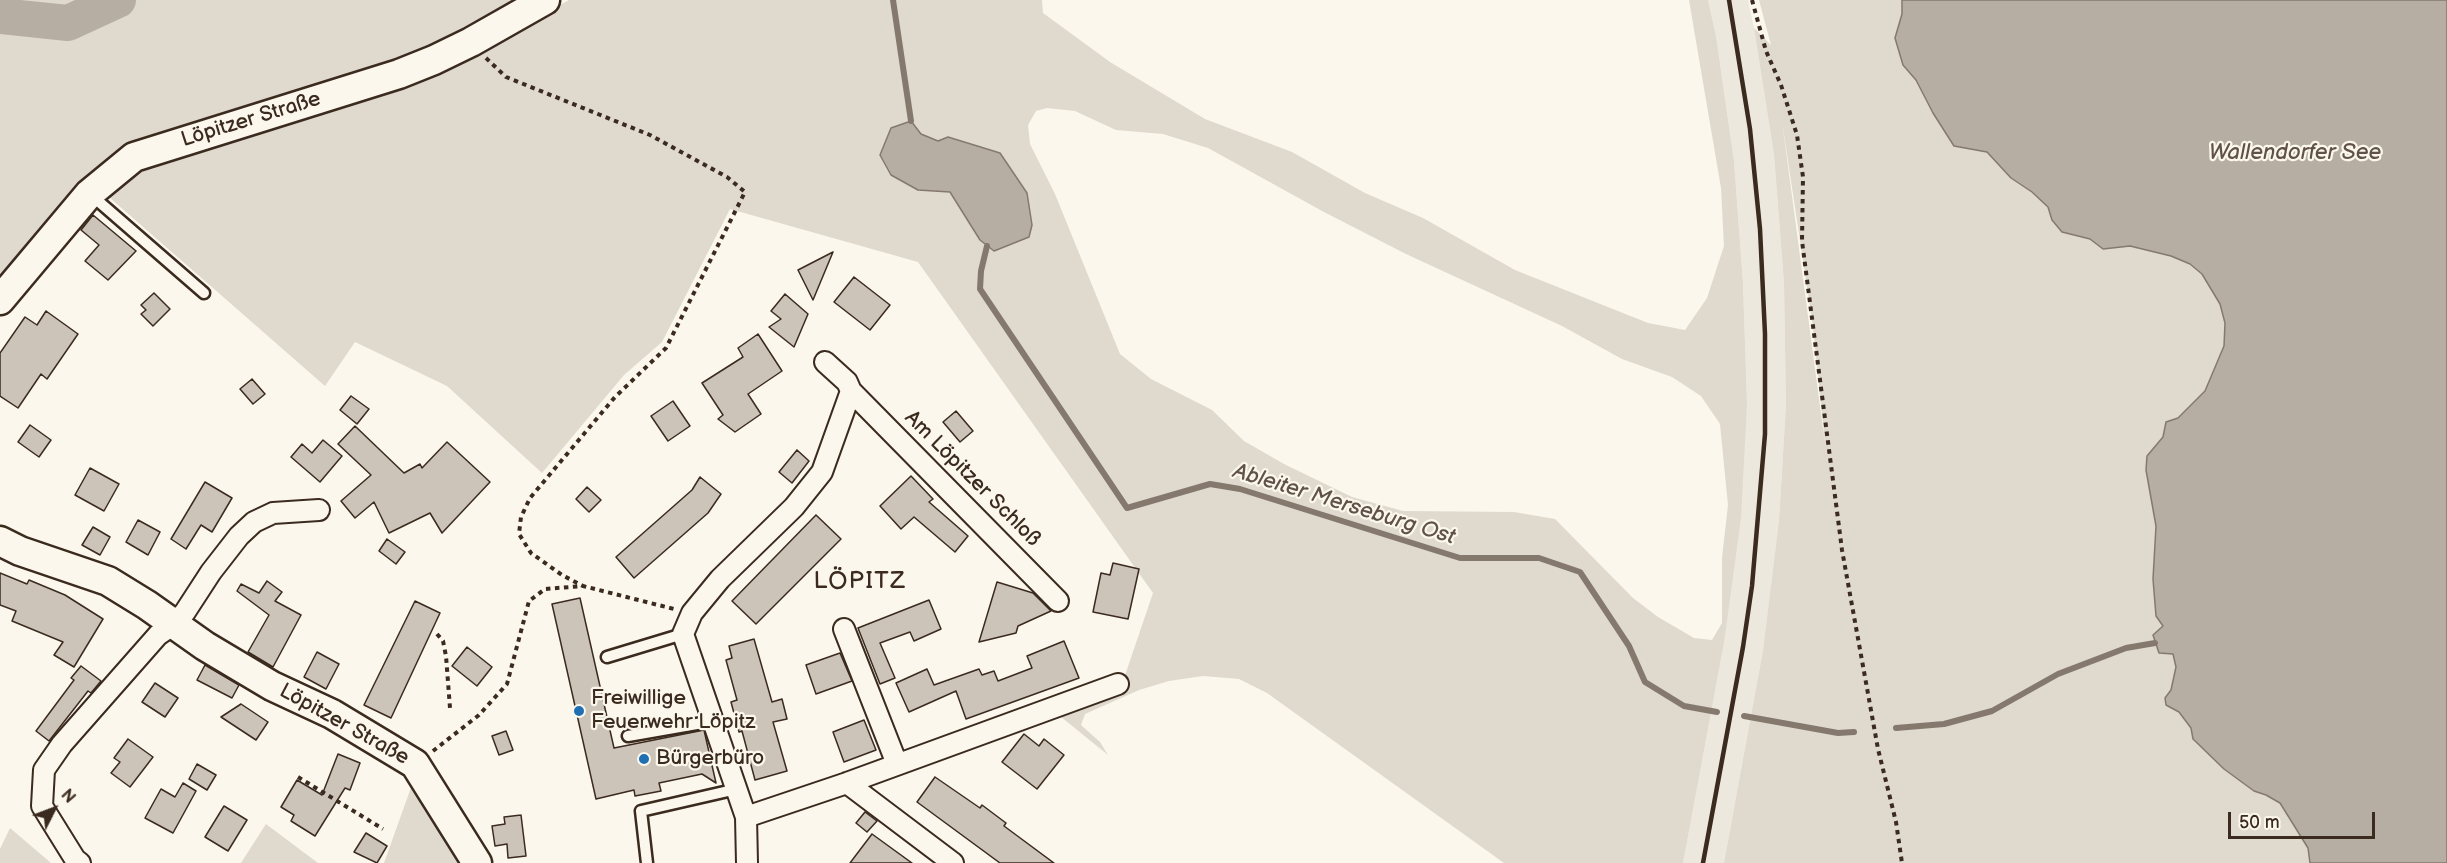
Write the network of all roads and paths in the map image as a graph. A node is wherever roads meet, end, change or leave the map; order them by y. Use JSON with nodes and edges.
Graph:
{"nodes":[{"id":1,"x":545,"y":0,"type":"edge"},
{"id":2,"x":1752,"y":0,"type":"edge"},
{"id":3,"x":471,"y":42,"type":"junction"},
{"id":4,"x":89,"y":194,"type":"junction"},
{"id":5,"x":204,"y":293,"type":"dead end"},
{"id":6,"x":0,"y":300,"type":"edge"},
{"id":7,"x":825,"y":362,"type":"dead end"},
{"id":8,"x":851,"y":391,"type":"junction"},
{"id":9,"x":318,"y":510,"type":"dead end"},
{"id":10,"x":10,"y":546,"type":"edge"},
{"id":11,"x":583,"y":586,"type":"junction"},
{"id":12,"x":1058,"y":601,"type":"dead end"},
{"id":13,"x":692,"y":613,"type":"junction"},
{"id":14,"x":174,"y":624,"type":"junction"},
{"id":15,"x":844,"y":629,"type":"dead end"},
{"id":16,"x":437,"y":634,"type":"dead end"},
{"id":17,"x":683,"y":634,"type":"junction"},
{"id":18,"x":607,"y":657,"type":"dead end"},
{"id":19,"x":1118,"y":684,"type":"dead end"},
{"id":20,"x":450,"y":708,"type":"dead end"},
{"id":21,"x":714,"y":721,"type":"junction"},
{"id":22,"x":628,"y":736,"type":"dead end"},
{"id":23,"x":415,"y":764,"type":"junction"},
{"id":24,"x":897,"y":764,"type":"junction"},
{"id":25,"x":298,"y":777,"type":"dead end"},
{"id":26,"x":847,"y":783,"type":"junction"},
{"id":27,"x":737,"y":789,"type":"junction"},
{"id":28,"x":746,"y":817,"type":"junction"},
{"id":29,"x":383,"y":829,"type":"dead end"},
{"id":30,"x":80,"y":863,"type":"edge"},
{"id":31,"x":477,"y":863,"type":"edge"},
{"id":32,"x":647,"y":863,"type":"edge"},
{"id":33,"x":747,"y":863,"type":"edge"},
{"id":34,"x":953,"y":863,"type":"edge"},
{"id":35,"x":1902,"y":863,"type":"edge"}],
"edges":[{"from":1,"to":3,"type":"street","name":"Löpitzer Straße"},
{"from":2,"to":35,"type":"path"},
{"from":3,"to":4,"type":"street","name":"Löpitzer Straße"},
{"from":3,"to":11,"type":"path"},
{"from":4,"to":5,"type":"lane"},
{"from":4,"to":6,"type":"street","name":"Löpitzer Straße"},
{"from":7,"to":8,"type":"street","name":"Am Löpitzer Schloß"},
{"from":8,"to":12,"type":"street","name":"Am Löpitzer Schloß"},
{"from":8,"to":13,"type":"street"},
{"from":9,"to":14,"type":"street"},
{"from":10,"to":14,"type":"street","name":"Löpitzer Straße"},
{"from":11,"to":13,"type":"path"},
{"from":11,"to":23,"type":"path"},
{"from":13,"to":17,"type":"street"},
{"from":14,"to":23,"type":"street","name":"Löpitzer Straße"},
{"from":14,"to":30,"type":"street"},
{"from":15,"to":24,"type":"street"},
{"from":16,"to":20,"type":"path"},
{"from":17,"to":18,"type":"lane"},
{"from":17,"to":21,"type":"street"},
{"from":19,"to":24,"type":"street"},
{"from":21,"to":22,"type":"lane"},
{"from":21,"to":27,"type":"street"},
{"from":23,"to":31,"type":"street","name":"Löpitzer Straße"},
{"from":24,"to":26,"type":"street"},
{"from":25,"to":29,"type":"path"},
{"from":26,"to":28,"type":"street"},
{"from":26,"to":34,"type":"street"},
{"from":27,"to":28,"type":"street"},
{"from":27,"to":32,"type":"lane"},
{"from":28,"to":33,"type":"street"}]}
